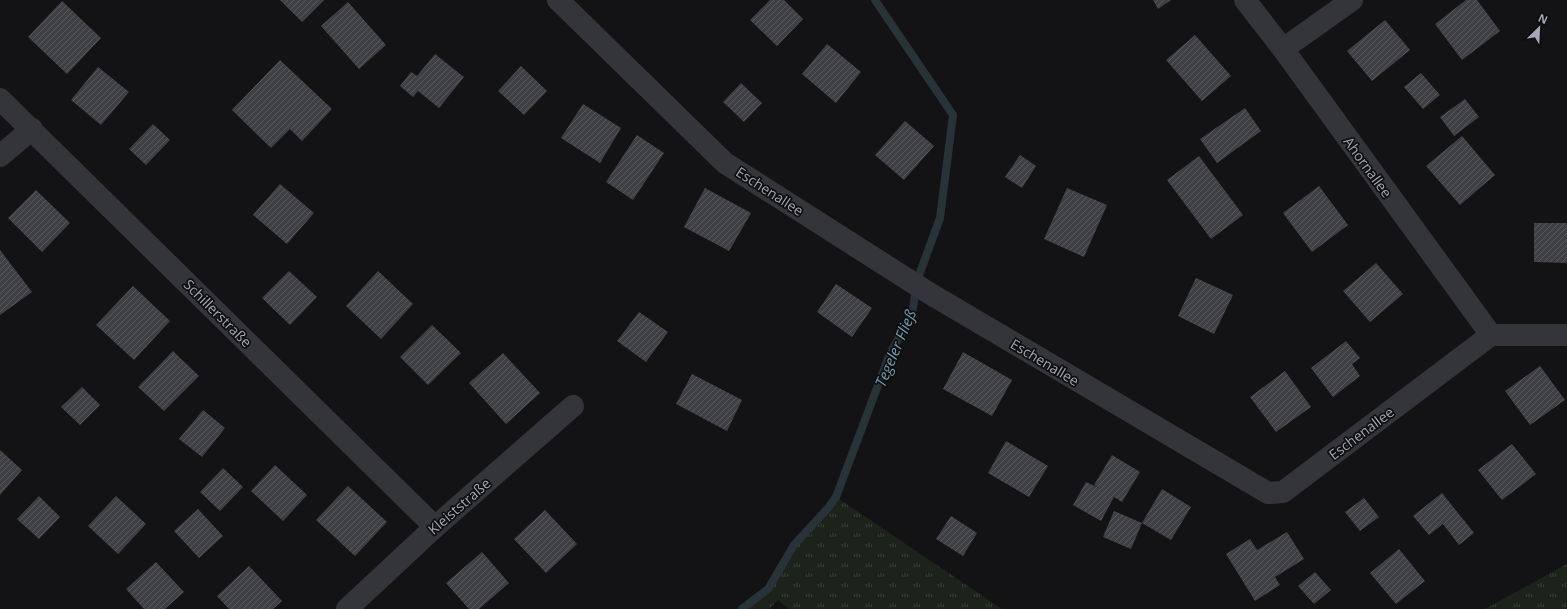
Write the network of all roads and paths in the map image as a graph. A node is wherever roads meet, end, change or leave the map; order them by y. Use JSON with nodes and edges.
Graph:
{"nodes":[{"id":1,"x":558,"y":0,"type":"edge"},
{"id":2,"x":1245,"y":0,"type":"edge"},
{"id":3,"x":1352,"y":0,"type":"edge"},
{"id":4,"x":1282,"y":49,"type":"junction"},
{"id":5,"x":0,"y":99,"type":"edge"},
{"id":6,"x":32,"y":129,"type":"junction"},
{"id":7,"x":0,"y":156,"type":"edge"},
{"id":8,"x":1490,"y":335,"type":"junction"},
{"id":9,"x":1567,"y":335,"type":"edge"},
{"id":10,"x":573,"y":406,"type":"dead end"},
{"id":11,"x":435,"y":527,"type":"junction"},
{"id":12,"x":347,"y":609,"type":"edge"}],
"edges":[{"from":1,"to":8,"type":"street","name":"Eschenallee"},
{"from":2,"to":4,"type":"street","name":"Ahornallee"},
{"from":3,"to":4,"type":"street"},
{"from":4,"to":8,"type":"street","name":"Ahornallee"},
{"from":5,"to":6,"type":"street","name":"Schillerstraße"},
{"from":6,"to":7,"type":"street"},
{"from":6,"to":11,"type":"street","name":"Schillerstraße"},
{"from":8,"to":9,"type":"street"},
{"from":10,"to":11,"type":"street","name":"Kleiststraße"},
{"from":11,"to":12,"type":"street","name":"Kleiststraße"}]}
